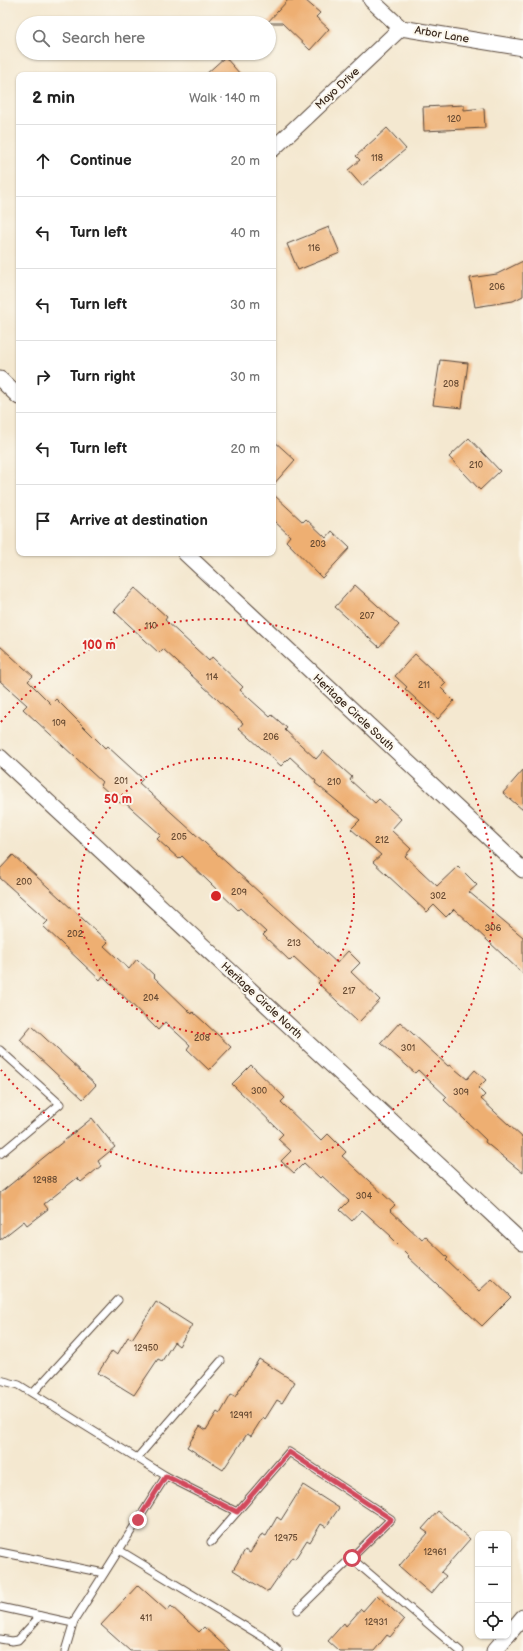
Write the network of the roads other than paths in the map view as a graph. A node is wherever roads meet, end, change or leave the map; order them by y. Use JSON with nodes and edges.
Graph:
{"nodes":[{"id":1,"x":371,"y":0,"type":"edge"},
{"id":2,"x":401,"y":28,"type":"junction"},
{"id":3,"x":523,"y":48,"type":"edge"},
{"id":4,"x":276,"y":146,"type":"edge"},
{"id":5,"x":0,"y":379,"type":"edge"},
{"id":6,"x":16,"y":394,"type":"edge"},
{"id":7,"x":188,"y":556,"type":"edge"},
{"id":8,"x":0,"y":757,"type":"edge"},
{"id":9,"x":523,"y":870,"type":"edge"},
{"id":10,"x":0,"y":1050,"type":"edge"},
{"id":11,"x":0,"y":1154,"type":"edge"},
{"id":12,"x":523,"y":1243,"type":"edge"},
{"id":13,"x":118,"y":1300,"type":"dead end"},
{"id":14,"x":221,"y":1361,"type":"dead end"},
{"id":15,"x":0,"y":1380,"type":"edge"},
{"id":16,"x":33,"y":1393,"type":"junction"},
{"id":17,"x":137,"y":1458,"type":"junction"},
{"id":18,"x":166,"y":1476,"type":"junction"},
{"id":19,"x":237,"y":1512,"type":"junction"},
{"id":20,"x":211,"y":1542,"type":"dead end"},
{"id":21,"x":119,"y":1550,"type":"junction"},
{"id":22,"x":0,"y":1552,"type":"edge"},
{"id":23,"x":352,"y":1558,"type":"junction"},
{"id":24,"x":104,"y":1574,"type":"junction"},
{"id":25,"x":0,"y":1607,"type":"edge"},
{"id":26,"x":298,"y":1610,"type":"dead end"},
{"id":27,"x":40,"y":1616,"type":"junction"},
{"id":28,"x":523,"y":1617,"type":"edge"},
{"id":29,"x":73,"y":1623,"type":"junction"},
{"id":30,"x":511,"y":1632,"type":"edge"},
{"id":31,"x":0,"y":1639,"type":"edge"},
{"id":32,"x":505,"y":1639,"type":"edge"},
{"id":33,"x":65,"y":1651,"type":"edge"},
{"id":34,"x":279,"y":1651,"type":"edge"},
{"id":35,"x":460,"y":1651,"type":"edge"},
{"id":36,"x":494,"y":1651,"type":"edge"}],
"edges":[{"from":1,"to":2,"type":"street","name":"Arbor Lane"},
{"from":2,"to":3,"type":"street","name":"Arbor Lane"},
{"from":2,"to":4,"type":"street","name":"Mayo Drive"},
{"from":5,"to":6,"type":"street"},
{"from":7,"to":9,"type":"street","name":"Heritage Circle South"},
{"from":8,"to":12,"type":"street","name":"Heritage Circle North"},
{"from":10,"to":11,"type":"lane"},
{"from":13,"to":16,"type":"lane"},
{"from":14,"to":17,"type":"lane"},
{"from":15,"to":16,"type":"lane"},
{"from":16,"to":17,"type":"lane"},
{"from":17,"to":18,"type":"lane"},
{"from":18,"to":19,"type":"lane"},
{"from":18,"to":21,"type":"lane"},
{"from":19,"to":20,"type":"lane"},
{"from":19,"to":23,"type":"lane"},
{"from":21,"to":24,"type":"lane"},
{"from":21,"to":34,"type":"lane"},
{"from":22,"to":24,"type":"lane"},
{"from":23,"to":26,"type":"lane"},
{"from":23,"to":35,"type":"lane"},
{"from":24,"to":29,"type":"lane"},
{"from":25,"to":27,"type":"lane"},
{"from":27,"to":29,"type":"lane"},
{"from":27,"to":31,"type":"lane"},
{"from":28,"to":30,"type":"street"},
{"from":29,"to":33,"type":"lane"},
{"from":32,"to":36,"type":"street"}]}
